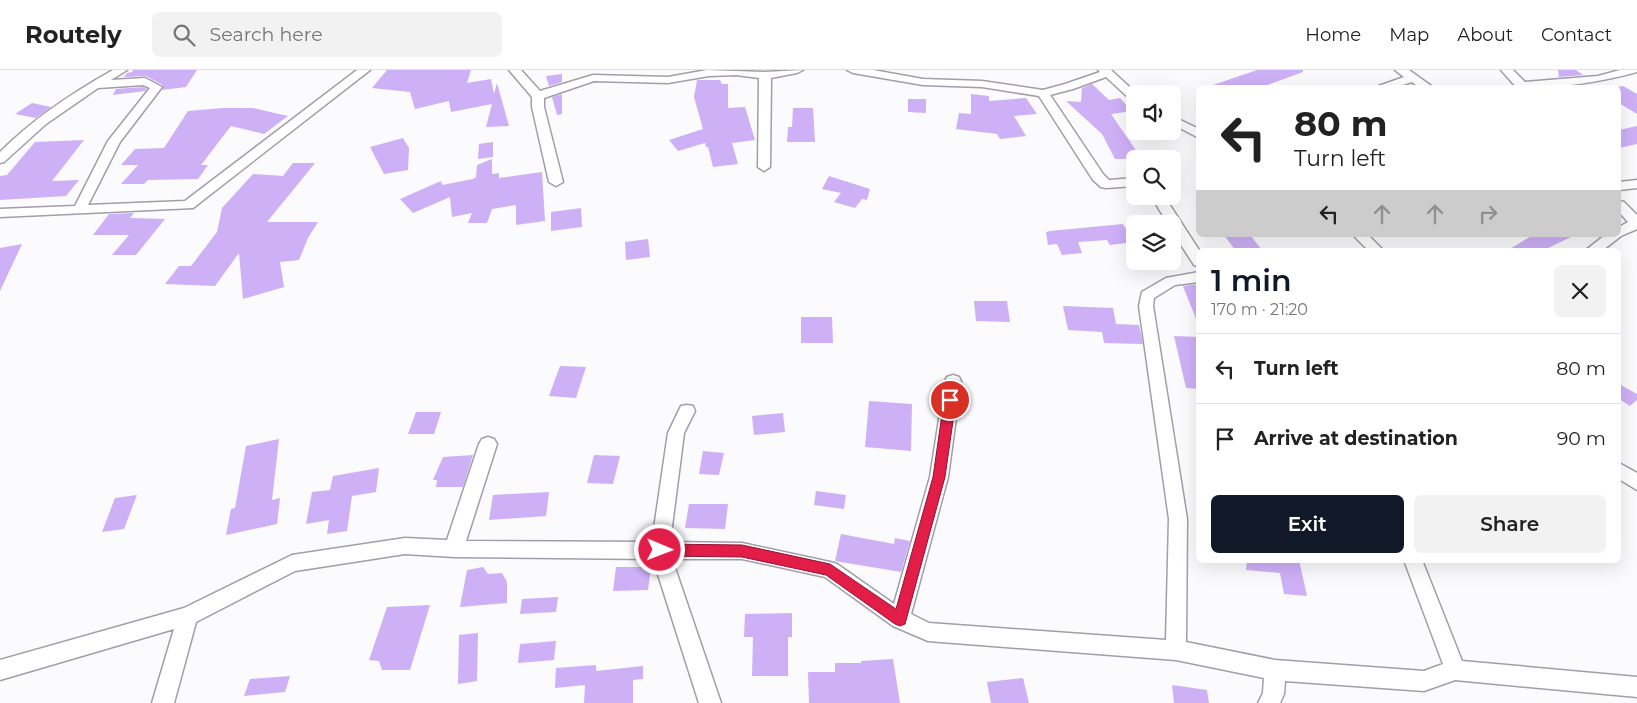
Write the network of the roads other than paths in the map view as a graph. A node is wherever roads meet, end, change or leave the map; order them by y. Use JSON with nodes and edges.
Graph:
{"nodes":[{"id":1,"x":121,"y":70,"type":"edge"},
{"id":2,"x":364,"y":70,"type":"edge"},
{"id":3,"x":515,"y":70,"type":"edge"},
{"id":4,"x":797,"y":70,"type":"edge"},
{"id":5,"x":853,"y":70,"type":"edge"},
{"id":6,"x":1401,"y":70,"type":"edge"},
{"id":7,"x":1507,"y":70,"type":"edge"},
{"id":8,"x":1633,"y":70,"type":"edge"},
{"id":9,"x":710,"y":71,"type":"edge"},
{"id":10,"x":1105,"y":72,"type":"edge"},
{"id":11,"x":765,"y":75,"type":"junction"},
{"id":12,"x":1414,"y":78,"type":"junction"},
{"id":13,"x":95,"y":85,"type":"junction"},
{"id":14,"x":1389,"y":85,"type":"edge"},
{"id":15,"x":1424,"y":85,"type":"edge"},
{"id":16,"x":1521,"y":85,"type":"edge"},
{"id":17,"x":1542,"y":85,"type":"edge"},
{"id":18,"x":1126,"y":90,"type":"edge"},
{"id":19,"x":1043,"y":93,"type":"junction"},
{"id":20,"x":538,"y":96,"type":"junction"},
{"id":21,"x":1181,"y":125,"type":"edge"},
{"id":22,"x":1196,"y":132,"type":"edge"},
{"id":23,"x":0,"y":159,"type":"edge"},
{"id":24,"x":764,"y":167,"type":"dead end"},
{"id":25,"x":556,"y":182,"type":"dead end"},
{"id":26,"x":1126,"y":183,"type":"edge"},
{"id":27,"x":1637,"y":184,"type":"edge"},
{"id":28,"x":1621,"y":186,"type":"edge"},
{"id":29,"x":1163,"y":205,"type":"edge"},
{"id":30,"x":1621,"y":207,"type":"edge"},
{"id":31,"x":80,"y":208,"type":"junction"},
{"id":32,"x":0,"y":213,"type":"edge"},
{"id":33,"x":1637,"y":223,"type":"edge"},
{"id":34,"x":1621,"y":231,"type":"edge"},
{"id":35,"x":1362,"y":237,"type":"edge"},
{"id":36,"x":1612,"y":237,"type":"edge"},
{"id":37,"x":1374,"y":248,"type":"edge"},
{"id":38,"x":1596,"y":248,"type":"edge"},
{"id":39,"x":1196,"y":257,"type":"edge"},
{"id":40,"x":1196,"y":277,"type":"edge"},
{"id":41,"x":953,"y":381,"type":"dead end"},
{"id":42,"x":687,"y":411,"type":"dead end"},
{"id":43,"x":488,"y":444,"type":"dead end"},
{"id":44,"x":1621,"y":471,"type":"edge"},
{"id":45,"x":1637,"y":483,"type":"edge"},
{"id":46,"x":454,"y":549,"type":"junction"},
{"id":47,"x":660,"y":550,"type":"junction"},
{"id":48,"x":1414,"y":563,"type":"edge"},
{"id":49,"x":188,"y":616,"type":"junction"},
{"id":50,"x":900,"y":619,"type":"junction"},
{"id":51,"x":1176,"y":650,"type":"junction"},
{"id":52,"x":0,"y":670,"type":"edge"},
{"id":53,"x":1275,"y":670,"type":"junction"},
{"id":54,"x":1455,"y":670,"type":"junction"},
{"id":55,"x":1637,"y":687,"type":"edge"},
{"id":56,"x":163,"y":703,"type":"edge"},
{"id":57,"x":710,"y":703,"type":"edge"},
{"id":58,"x":1269,"y":703,"type":"edge"}],
"edges":[{"from":1,"to":13,"type":"street"},
{"from":2,"to":31,"type":"street"},
{"from":3,"to":20,"type":"street"},
{"from":4,"to":11,"type":"street"},
{"from":5,"to":19,"type":"street"},
{"from":6,"to":12,"type":"street"},
{"from":7,"to":16,"type":"street"},
{"from":8,"to":17,"type":"street"},
{"from":9,"to":11,"type":"street"},
{"from":9,"to":20,"type":"street"},
{"from":10,"to":18,"type":"street"},
{"from":10,"to":19,"type":"street"},
{"from":11,"to":24,"type":"street"},
{"from":12,"to":14,"type":"street"},
{"from":12,"to":15,"type":"street"},
{"from":13,"to":23,"type":"street"},
{"from":13,"to":31,"type":"street"},
{"from":19,"to":26,"type":"street"},
{"from":20,"to":25,"type":"street"},
{"from":21,"to":22,"type":"street"},
{"from":27,"to":28,"type":"street"},
{"from":29,"to":39,"type":"street"},
{"from":30,"to":33,"type":"street"},
{"from":31,"to":32,"type":"street"},
{"from":33,"to":34,"type":"street"},
{"from":35,"to":37,"type":"street"},
{"from":36,"to":38,"type":"street"},
{"from":40,"to":51,"type":"street"},
{"from":41,"to":50,"type":"street"},
{"from":42,"to":47,"type":"street"},
{"from":43,"to":46,"type":"street"},
{"from":44,"to":45,"type":"street"},
{"from":46,"to":47,"type":"street"},
{"from":46,"to":49,"type":"street"},
{"from":47,"to":50,"type":"street"},
{"from":47,"to":57,"type":"street"},
{"from":48,"to":54,"type":"street"},
{"from":49,"to":52,"type":"street"},
{"from":49,"to":56,"type":"street"},
{"from":50,"to":51,"type":"street"},
{"from":51,"to":53,"type":"street"},
{"from":53,"to":54,"type":"street"},
{"from":53,"to":58,"type":"street"},
{"from":54,"to":55,"type":"street"}]}
